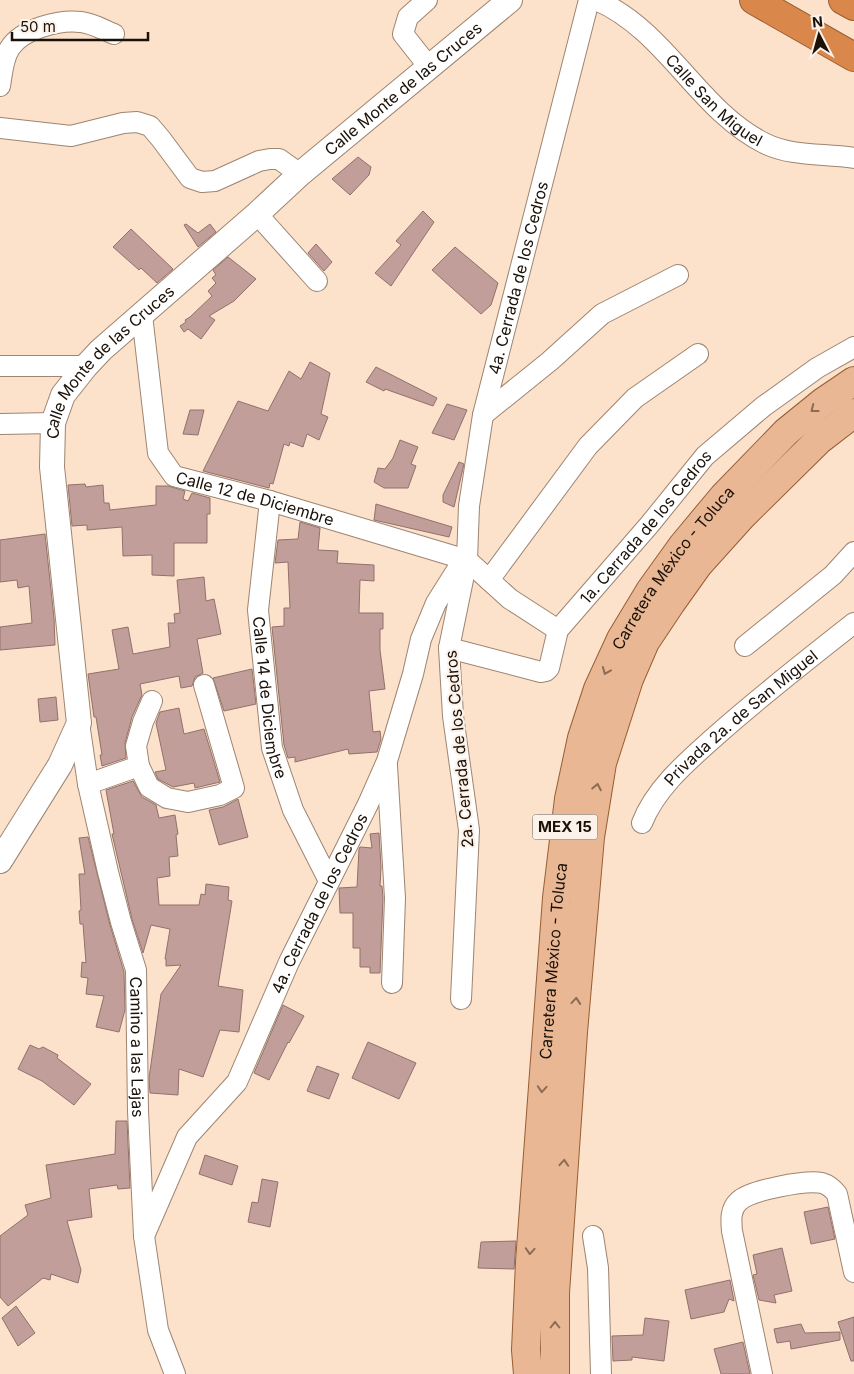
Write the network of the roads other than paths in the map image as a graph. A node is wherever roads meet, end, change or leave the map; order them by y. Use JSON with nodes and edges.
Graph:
{"nodes":[{"id":1,"x":427,"y":0,"type":"edge"},
{"id":2,"x":510,"y":0,"type":"edge"},
{"id":3,"x":589,"y":0,"type":"edge"},
{"id":4,"x":596,"y":0,"type":"edge"},
{"id":5,"x":754,"y":0,"type":"edge"},
{"id":6,"x":843,"y":0,"type":"edge"},
{"id":7,"x":854,"y":6,"type":"edge"},
{"id":8,"x":114,"y":34,"type":"dead end"},
{"id":9,"x":854,"y":57,"type":"edge"},
{"id":10,"x":429,"y":67,"type":"junction"},
{"id":11,"x":0,"y":86,"type":"edge"},
{"id":12,"x":0,"y":128,"type":"edge"},
{"id":13,"x":854,"y":158,"type":"edge"},
{"id":14,"x":300,"y":174,"type":"junction"},
{"id":15,"x":257,"y":214,"type":"junction"},
{"id":16,"x":678,"y":275,"type":"dead end"},
{"id":17,"x":316,"y":281,"type":"dead end"},
{"id":18,"x":142,"y":315,"type":"junction"},
{"id":19,"x":854,"y":347,"type":"edge"},
{"id":20,"x":698,"y":354,"type":"dead end"},
{"id":21,"x":0,"y":366,"type":"edge"},
{"id":22,"x":86,"y":366,"type":"junction"},
{"id":23,"x":854,"y":381,"type":"edge"},
{"id":24,"x":854,"y":413,"type":"edge"},
{"id":25,"x":483,"y":415,"type":"junction"},
{"id":26,"x":52,"y":423,"type":"junction"},
{"id":27,"x":0,"y":424,"type":"edge"},
{"id":28,"x":270,"y":502,"type":"junction"},
{"id":29,"x":854,"y":552,"type":"edge"},
{"id":30,"x":467,"y":560,"type":"junction"},
{"id":31,"x":489,"y":580,"type":"junction"},
{"id":32,"x":854,"y":623,"type":"edge"},
{"id":33,"x":558,"y":630,"type":"junction"},
{"id":34,"x":745,"y":646,"type":"dead end"},
{"id":35,"x":450,"y":648,"type":"junction"},
{"id":36,"x":204,"y":685,"type":"dead end"},
{"id":37,"x":152,"y":701,"type":"dead end"},
{"id":38,"x":79,"y":722,"type":"junction"},
{"id":39,"x":386,"y":761,"type":"junction"},
{"id":40,"x":139,"y":766,"type":"junction"},
{"id":41,"x":88,"y":784,"type":"junction"},
{"id":42,"x":642,"y":823,"type":"dead end"},
{"id":43,"x":0,"y":861,"type":"edge"},
{"id":44,"x":329,"y":882,"type":"junction"},
{"id":45,"x":392,"y":983,"type":"dead end"},
{"id":46,"x":461,"y":999,"type":"dead end"},
{"id":47,"x":144,"y":1236,"type":"junction"},
{"id":48,"x":593,"y":1236,"type":"dead end"},
{"id":49,"x":854,"y":1272,"type":"edge"},
{"id":50,"x":175,"y":1374,"type":"edge"},
{"id":51,"x":528,"y":1374,"type":"edge"},
{"id":52,"x":555,"y":1374,"type":"edge"},
{"id":53,"x":601,"y":1374,"type":"edge"},
{"id":54,"x":762,"y":1374,"type":"edge"}],
"edges":[{"from":1,"to":10,"type":"street"},
{"from":2,"to":10,"type":"street","name":"Calle Monte de las Cruces"},
{"from":3,"to":25,"type":"street","name":"4a. Cerrada de los Cedros"},
{"from":4,"to":13,"type":"street","name":"Calle San Miguel"},
{"from":5,"to":9,"type":"highway"},
{"from":6,"to":7,"type":"highway"},
{"from":8,"to":11,"type":"street"},
{"from":10,"to":14,"type":"street","name":"Calle Monte de las Cruces"},
{"from":12,"to":14,"type":"street"},
{"from":14,"to":15,"type":"street","name":"Calle Monte de las Cruces"},
{"from":15,"to":17,"type":"street"},
{"from":15,"to":18,"type":"street","name":"Calle Monte de las Cruces"},
{"from":16,"to":25,"type":"street"},
{"from":18,"to":22,"type":"street","name":"Calle Monte de las Cruces"},
{"from":18,"to":28,"type":"street","name":"Calle 12 de Diciembre"},
{"from":19,"to":33,"type":"street","name":"1a. Cerrada de los Cedros"},
{"from":20,"to":31,"type":"street"},
{"from":21,"to":22,"type":"street"},
{"from":22,"to":26,"type":"street","name":"Calle Monte de las Cruces"},
{"from":23,"to":51,"type":"main road","name":"Carretera México - Toluca","number":"MEX 15","one_way":true},
{"from":52,"to":24,"type":"main road","name":"Carretera México - Toluca","number":"MEX 15","one_way":true},
{"from":25,"to":30,"type":"street","name":"4a. Cerrada de los Cedros"},
{"from":26,"to":27,"type":"street"},
{"from":26,"to":38,"type":"street","name":"Calle Monte de las Cruces"},
{"from":28,"to":30,"type":"street","name":"Calle 12 de Diciembre"},
{"from":28,"to":44,"type":"street","name":"Calle 14 de Diciembre"},
{"from":29,"to":34,"type":"street"},
{"from":30,"to":31,"type":"street"},
{"from":30,"to":35,"type":"street","name":"2a. Cerrada de los Cedros"},
{"from":30,"to":39,"type":"street","name":"4a. Cerrada de los Cedros"},
{"from":31,"to":33,"type":"street"},
{"from":32,"to":42,"type":"street","name":"Privada 2a. de San Miguel"},
{"from":33,"to":35,"type":"street","name":"1a. Cerrada de los Cedros"},
{"from":35,"to":46,"type":"street","name":"2a. Cerrada de los Cedros"},
{"from":36,"to":40,"type":"street"},
{"from":37,"to":40,"type":"street"},
{"from":38,"to":41,"type":"street","name":"Camino a las Lajas"},
{"from":38,"to":43,"type":"street","name":"Calle Monte de las Cruces"},
{"from":39,"to":44,"type":"street","name":"4a. Cerrada de los Cedros"},
{"from":39,"to":45,"type":"street"},
{"from":40,"to":41,"type":"street"},
{"from":41,"to":47,"type":"street","name":"Camino a las Lajas"},
{"from":44,"to":47,"type":"street","name":"4a. Cerrada de los Cedros"},
{"from":47,"to":50,"type":"street","name":"Camino a las Lajas"},
{"from":48,"to":53,"type":"street"},
{"from":49,"to":54,"type":"street"}]}
